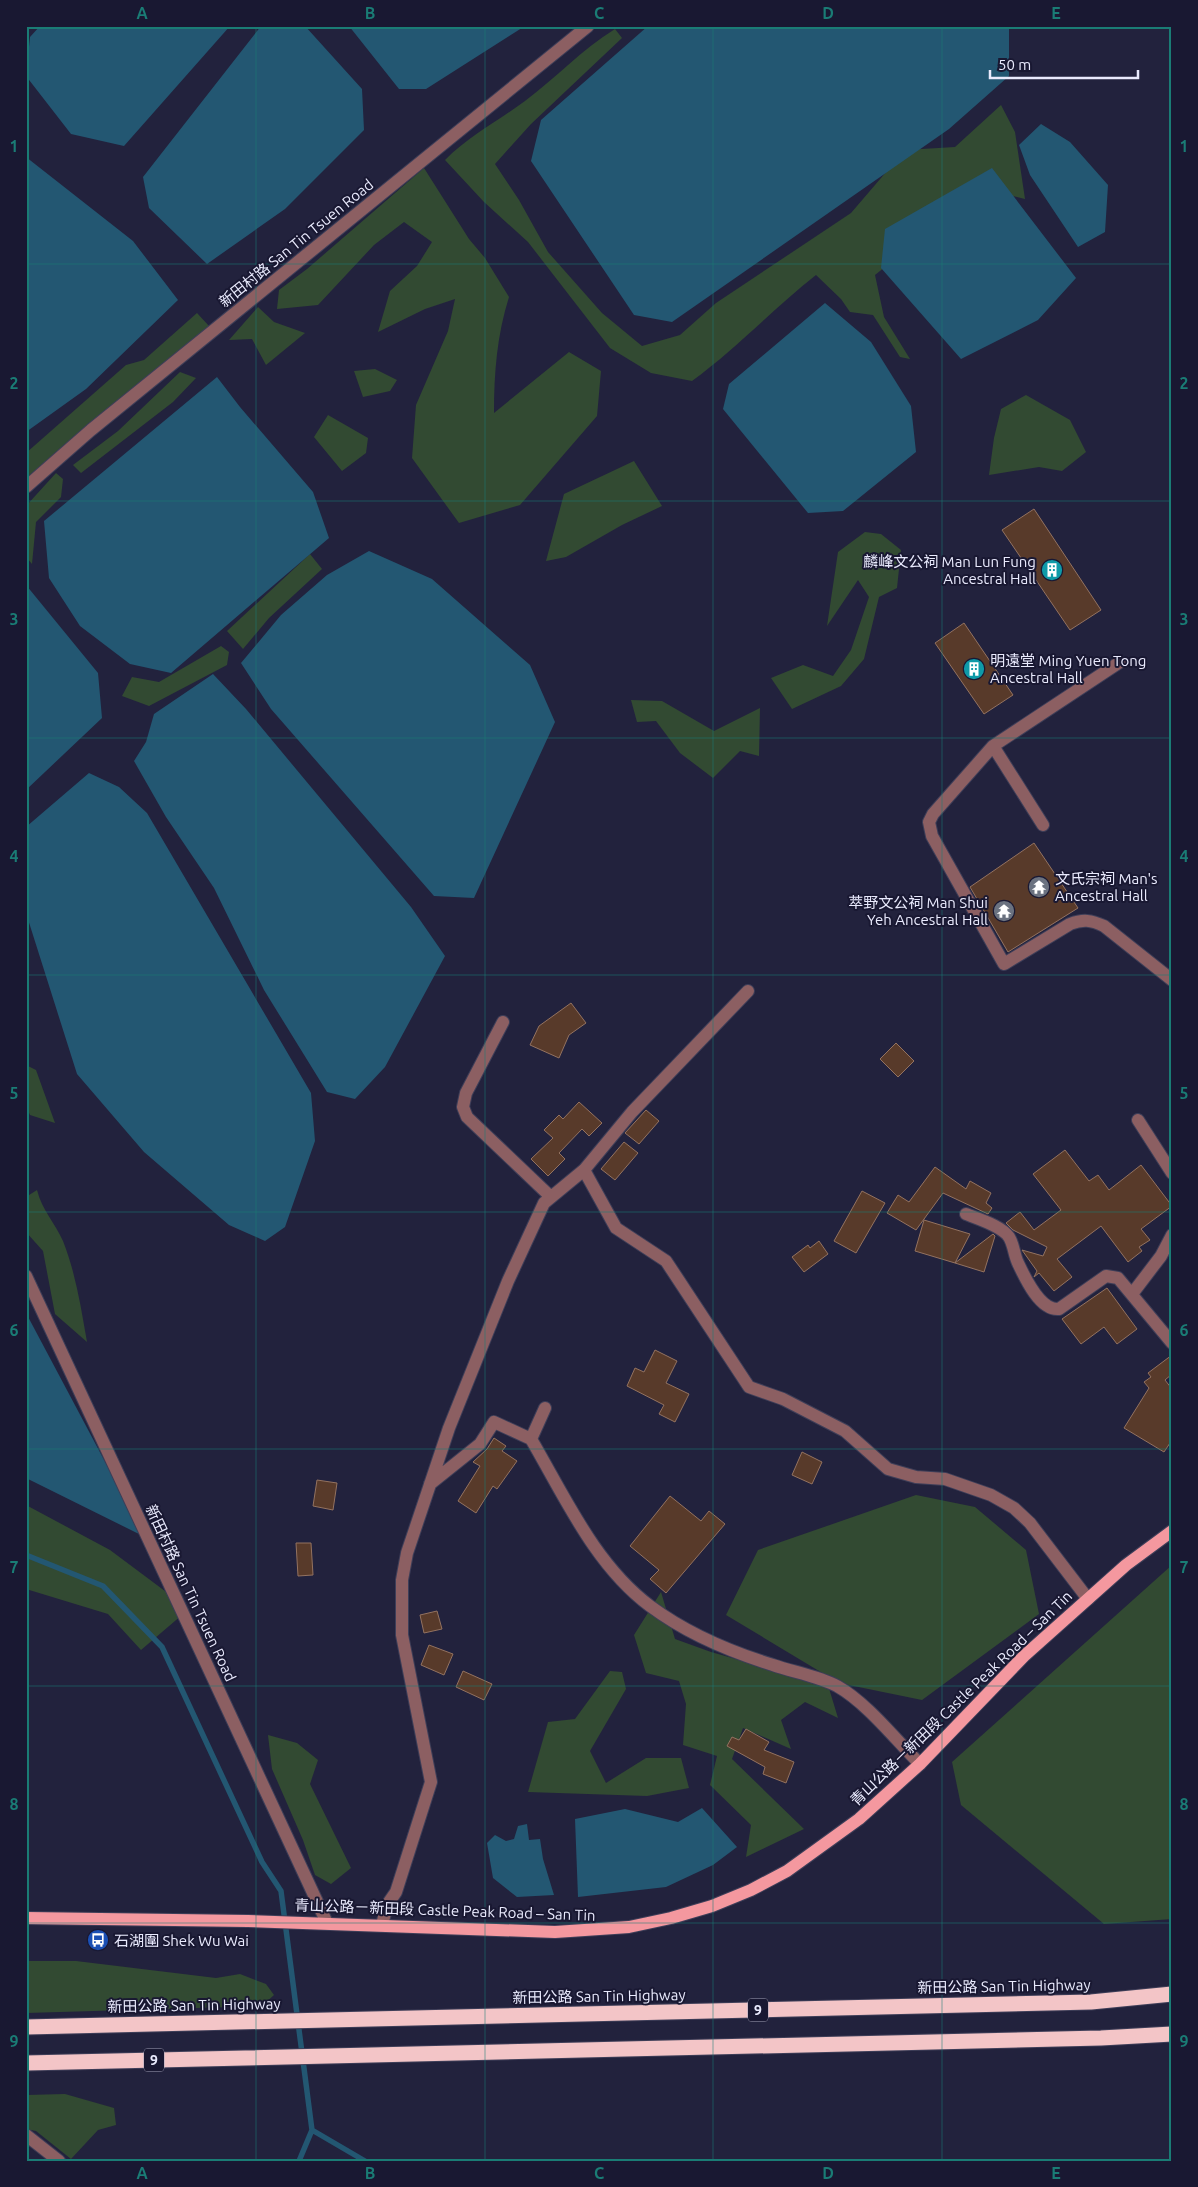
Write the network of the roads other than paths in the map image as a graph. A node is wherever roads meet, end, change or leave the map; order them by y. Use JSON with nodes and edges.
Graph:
{"nodes":[{"id":1,"x":588,"y":26,"type":"edge"},
{"id":2,"x":26,"y":486,"type":"edge"},
{"id":3,"x":1120,"y":662,"type":"dead end"},
{"id":4,"x":993,"y":746,"type":"junction"},
{"id":5,"x":1042,"y":825,"type":"dead end"},
{"id":6,"x":1172,"y":975,"type":"edge"},
{"id":7,"x":1171,"y":979,"type":"edge"},
{"id":8,"x":748,"y":991,"type":"dead end"},
{"id":9,"x":503,"y":1022,"type":"dead end"},
{"id":10,"x":1138,"y":1120,"type":"dead end"},
{"id":11,"x":584,"y":1170,"type":"junction"},
{"id":12,"x":1172,"y":1173,"type":"edge"},
{"id":13,"x":551,"y":1198,"type":"junction"},
{"id":14,"x":966,"y":1214,"type":"dead end"},
{"id":15,"x":1172,"y":1235,"type":"edge"},
{"id":16,"x":26,"y":1276,"type":"edge"},
{"id":17,"x":1132,"y":1294,"type":"junction"},
{"id":18,"x":1172,"y":1343,"type":"edge"},
{"id":19,"x":545,"y":1408,"type":"dead end"},
{"id":20,"x":531,"y":1438,"type":"junction"},
{"id":21,"x":430,"y":1484,"type":"junction"},
{"id":22,"x":1172,"y":1531,"type":"edge"},
{"id":23,"x":1088,"y":1599,"type":"junction"},
{"id":24,"x":920,"y":1764,"type":"junction"},
{"id":25,"x":26,"y":1918,"type":"edge"},
{"id":26,"x":320,"y":1923,"type":"junction"},
{"id":27,"x":382,"y":1925,"type":"junction"},
{"id":28,"x":1172,"y":1994,"type":"edge"},
{"id":29,"x":26,"y":2027,"type":"edge"},
{"id":30,"x":1172,"y":2034,"type":"edge"},
{"id":31,"x":26,"y":2063,"type":"edge"},
{"id":32,"x":26,"y":2135,"type":"edge"},
{"id":33,"x":59,"y":2161,"type":"edge"}],
"edges":[{"from":1,"to":2,"type":"street","name":"新田村路 San Tin Tsuen Road"},
{"from":3,"to":4,"type":"street"},
{"from":4,"to":5,"type":"street"},
{"from":4,"to":7,"type":"street"},
{"from":6,"to":7,"type":"street"},
{"from":8,"to":11,"type":"street"},
{"from":9,"to":13,"type":"street"},
{"from":10,"to":12,"type":"street"},
{"from":11,"to":13,"type":"street"},
{"from":11,"to":23,"type":"street"},
{"from":13,"to":21,"type":"street"},
{"from":14,"to":17,"type":"street"},
{"from":15,"to":17,"type":"street"},
{"from":16,"to":26,"type":"street","name":"新田村路 San Tin Tsuen Road"},
{"from":17,"to":18,"type":"street"},
{"from":19,"to":20,"type":"street"},
{"from":20,"to":21,"type":"street"},
{"from":20,"to":24,"type":"street"},
{"from":21,"to":27,"type":"street"},
{"from":22,"to":23,"type":"main road","name":"青山公路－新田段 Castle Peak Road – San Tin"},
{"from":23,"to":24,"type":"main road","name":"青山公路－新田段 Castle Peak Road – San Tin"},
{"from":24,"to":27,"type":"main road","name":"青山公路－新田段 Castle Peak Road – San Tin"},
{"from":25,"to":26,"type":"main road","name":"青山公路－新田段 Castle Peak Road – San Tin"},
{"from":26,"to":27,"type":"main road","name":"青山公路－新田段 Castle Peak Road – San Tin"},
{"from":28,"to":29,"type":"highway","name":"新田公路 San Tin Highway","number":"9"},
{"from":30,"to":31,"type":"highway","number":"9"},
{"from":32,"to":33,"type":"street"}]}
